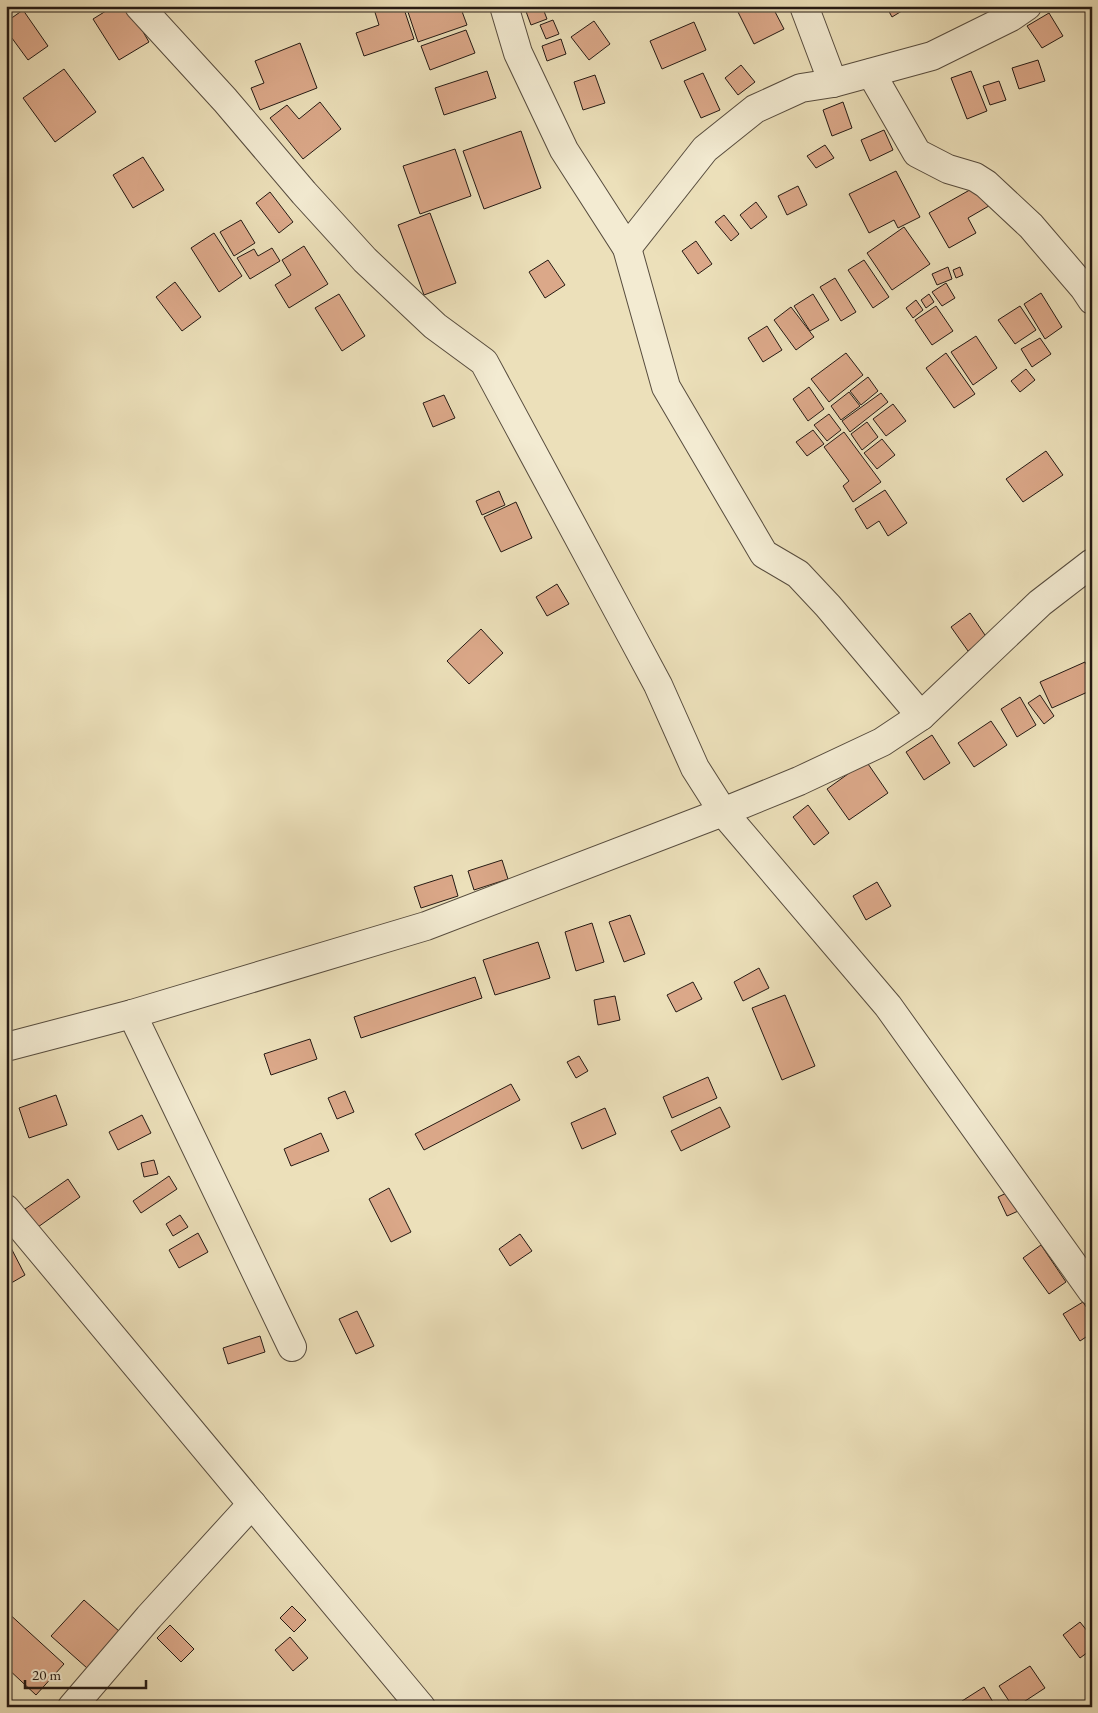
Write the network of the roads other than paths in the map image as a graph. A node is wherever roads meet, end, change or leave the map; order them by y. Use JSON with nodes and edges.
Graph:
{"nodes":[{"id":1,"x":139,"y":6,"type":"edge"},
{"id":2,"x":504,"y":6,"type":"edge"},
{"id":3,"x":804,"y":6,"type":"edge"},
{"id":4,"x":1027,"y":6,"type":"edge"},
{"id":5,"x":871,"y":73,"type":"junction"},
{"id":6,"x":833,"y":83,"type":"junction"},
{"id":7,"x":627,"y":248,"type":"junction"},
{"id":8,"x":1092,"y":300,"type":"edge"},
{"id":9,"x":1092,"y":563,"type":"edge"},
{"id":10,"x":921,"y":716,"type":"junction"},
{"id":11,"x":723,"y":812,"type":"junction"},
{"id":12,"x":132,"y":1014,"type":"junction"},
{"id":13,"x":6,"y":1047,"type":"edge"},
{"id":14,"x":6,"y":1209,"type":"edge"},
{"id":15,"x":1092,"y":1291,"type":"edge"},
{"id":16,"x":292,"y":1347,"type":"dead end"},
{"id":17,"x":252,"y":1504,"type":"junction"},
{"id":18,"x":72,"y":1707,"type":"edge"},
{"id":19,"x":421,"y":1707,"type":"edge"}],
"edges":[{"from":1,"to":11,"type":"street"},
{"from":2,"to":7,"type":"street"},
{"from":3,"to":6,"type":"street"},
{"from":4,"to":5,"type":"street"},
{"from":5,"to":6,"type":"street"},
{"from":5,"to":8,"type":"street"},
{"from":6,"to":7,"type":"street"},
{"from":7,"to":10,"type":"street"},
{"from":9,"to":10,"type":"street"},
{"from":10,"to":11,"type":"street"},
{"from":11,"to":12,"type":"street"},
{"from":11,"to":15,"type":"street"},
{"from":12,"to":13,"type":"street"},
{"from":12,"to":16,"type":"street"},
{"from":14,"to":17,"type":"street"},
{"from":17,"to":18,"type":"street"},
{"from":17,"to":19,"type":"street"}]}
